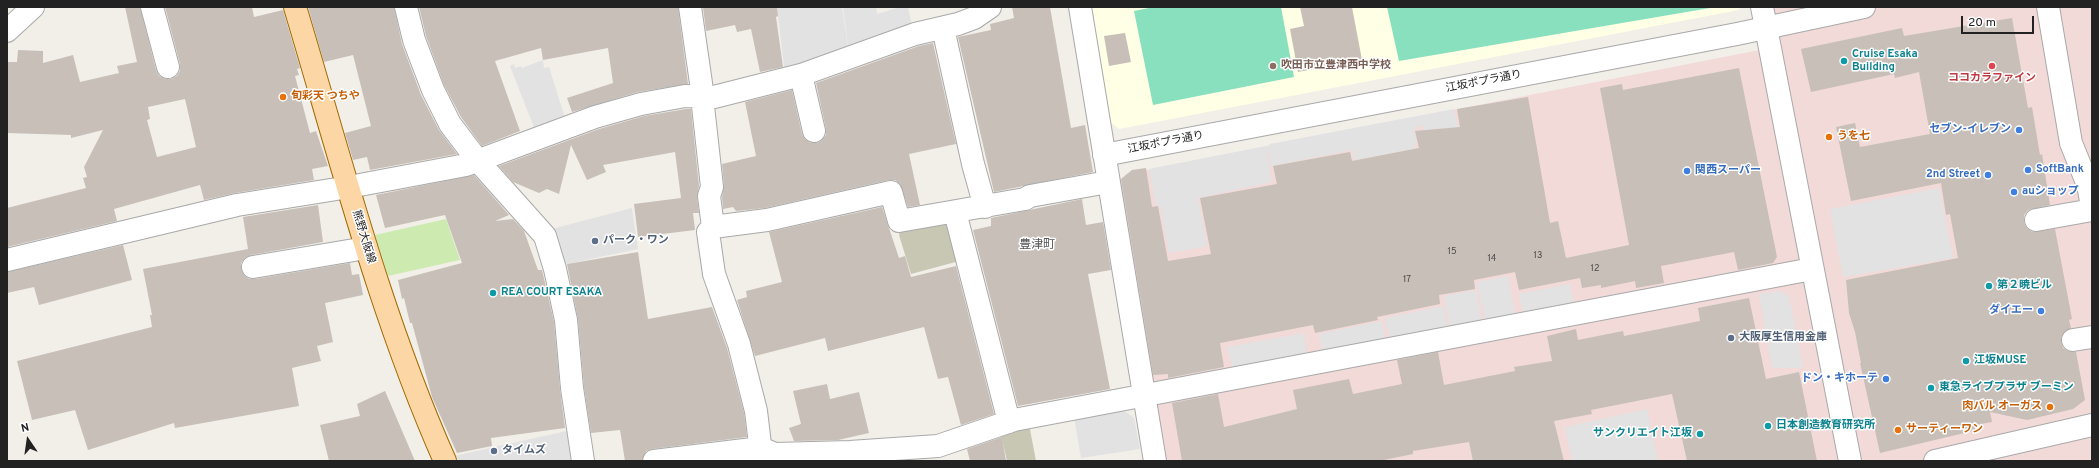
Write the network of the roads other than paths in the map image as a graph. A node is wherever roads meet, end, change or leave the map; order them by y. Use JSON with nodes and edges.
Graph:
{"nodes":[{"id":1,"x":33,"y":7,"type":"edge"},
{"id":2,"x":152,"y":7,"type":"edge"},
{"id":3,"x":295,"y":7,"type":"edge"},
{"id":4,"x":406,"y":7,"type":"edge"},
{"id":5,"x":690,"y":7,"type":"edge"},
{"id":6,"x":990,"y":7,"type":"edge"},
{"id":7,"x":1080,"y":7,"type":"edge"},
{"id":8,"x":1864,"y":7,"type":"edge"},
{"id":9,"x":2048,"y":7,"type":"edge"},
{"id":10,"x":1764,"y":17,"type":"edge"},
{"id":11,"x":943,"y":28,"type":"junction"},
{"id":12,"x":7,"y":31,"type":"edge"},
{"id":13,"x":168,"y":67,"type":"dead end"},
{"id":14,"x":800,"y":75,"type":"junction"},
{"id":15,"x":702,"y":97,"type":"junction"},
{"id":16,"x":814,"y":131,"type":"dead end"},
{"id":17,"x":1104,"y":154,"type":"junction"},
{"id":18,"x":478,"y":161,"type":"junction"},
{"id":19,"x":1108,"y":182,"type":"junction"},
{"id":20,"x":349,"y":187,"type":"junction"},
{"id":21,"x":2092,"y":206,"type":"edge"},
{"id":22,"x":985,"y":207,"type":"junction"},
{"id":23,"x":2092,"y":210,"type":"edge"},
{"id":24,"x":955,"y":212,"type":"junction"},
{"id":25,"x":2036,"y":220,"type":"dead end"},
{"id":26,"x":713,"y":227,"type":"junction"},
{"id":27,"x":366,"y":248,"type":"junction"},
{"id":28,"x":7,"y":260,"type":"edge"},
{"id":29,"x":253,"y":267,"type":"dead end"},
{"id":30,"x":1812,"y":269,"type":"junction"},
{"id":31,"x":1144,"y":396,"type":"junction"},
{"id":32,"x":1009,"y":422,"type":"junction"},
{"id":33,"x":2092,"y":425,"type":"edge"},
{"id":34,"x":762,"y":454,"type":"edge"},
{"id":35,"x":445,"y":461,"type":"edge"},
{"id":36,"x":583,"y":461,"type":"edge"},
{"id":37,"x":654,"y":461,"type":"edge"},
{"id":38,"x":1155,"y":461,"type":"edge"},
{"id":39,"x":1850,"y":461,"type":"edge"},
{"id":40,"x":1935,"y":461,"type":"edge"}],
"edges":[{"from":1,"to":12,"type":"street"},
{"from":2,"to":13,"type":"street"},
{"from":3,"to":20,"type":"main road","name":"熊野大阪線"},
{"from":4,"to":18,"type":"street"},
{"from":5,"to":15,"type":"street"},
{"from":6,"to":11,"type":"street"},
{"from":7,"to":17,"type":"street"},
{"from":8,"to":10,"type":"street","name":"江坂ポプラ通り"},
{"from":9,"to":21,"type":"street"},
{"from":10,"to":17,"type":"street","name":"江坂ポプラ通り"},
{"from":10,"to":30,"type":"street"},
{"from":11,"to":14,"type":"street"},
{"from":11,"to":22,"type":"street"},
{"from":14,"to":15,"type":"street"},
{"from":14,"to":16,"type":"street"},
{"from":15,"to":18,"type":"street"},
{"from":15,"to":26,"type":"street"},
{"from":17,"to":19,"type":"street"},
{"from":18,"to":20,"type":"street"},
{"from":18,"to":36,"type":"street"},
{"from":19,"to":22,"type":"street"},
{"from":19,"to":31,"type":"street"},
{"from":20,"to":27,"type":"main road","name":"熊野大阪線"},
{"from":20,"to":28,"type":"street"},
{"from":22,"to":24,"type":"street"},
{"from":23,"to":25,"type":"street"},
{"from":24,"to":26,"type":"street"},
{"from":24,"to":32,"type":"street"},
{"from":26,"to":34,"type":"street"},
{"from":27,"to":29,"type":"street"},
{"from":27,"to":35,"type":"main road","name":"熊野大阪線"},
{"from":30,"to":31,"type":"street"},
{"from":30,"to":39,"type":"street"},
{"from":31,"to":32,"type":"street"},
{"from":31,"to":38,"type":"street"},
{"from":32,"to":34,"type":"street"},
{"from":33,"to":40,"type":"street"},
{"from":34,"to":37,"type":"street"}]}
